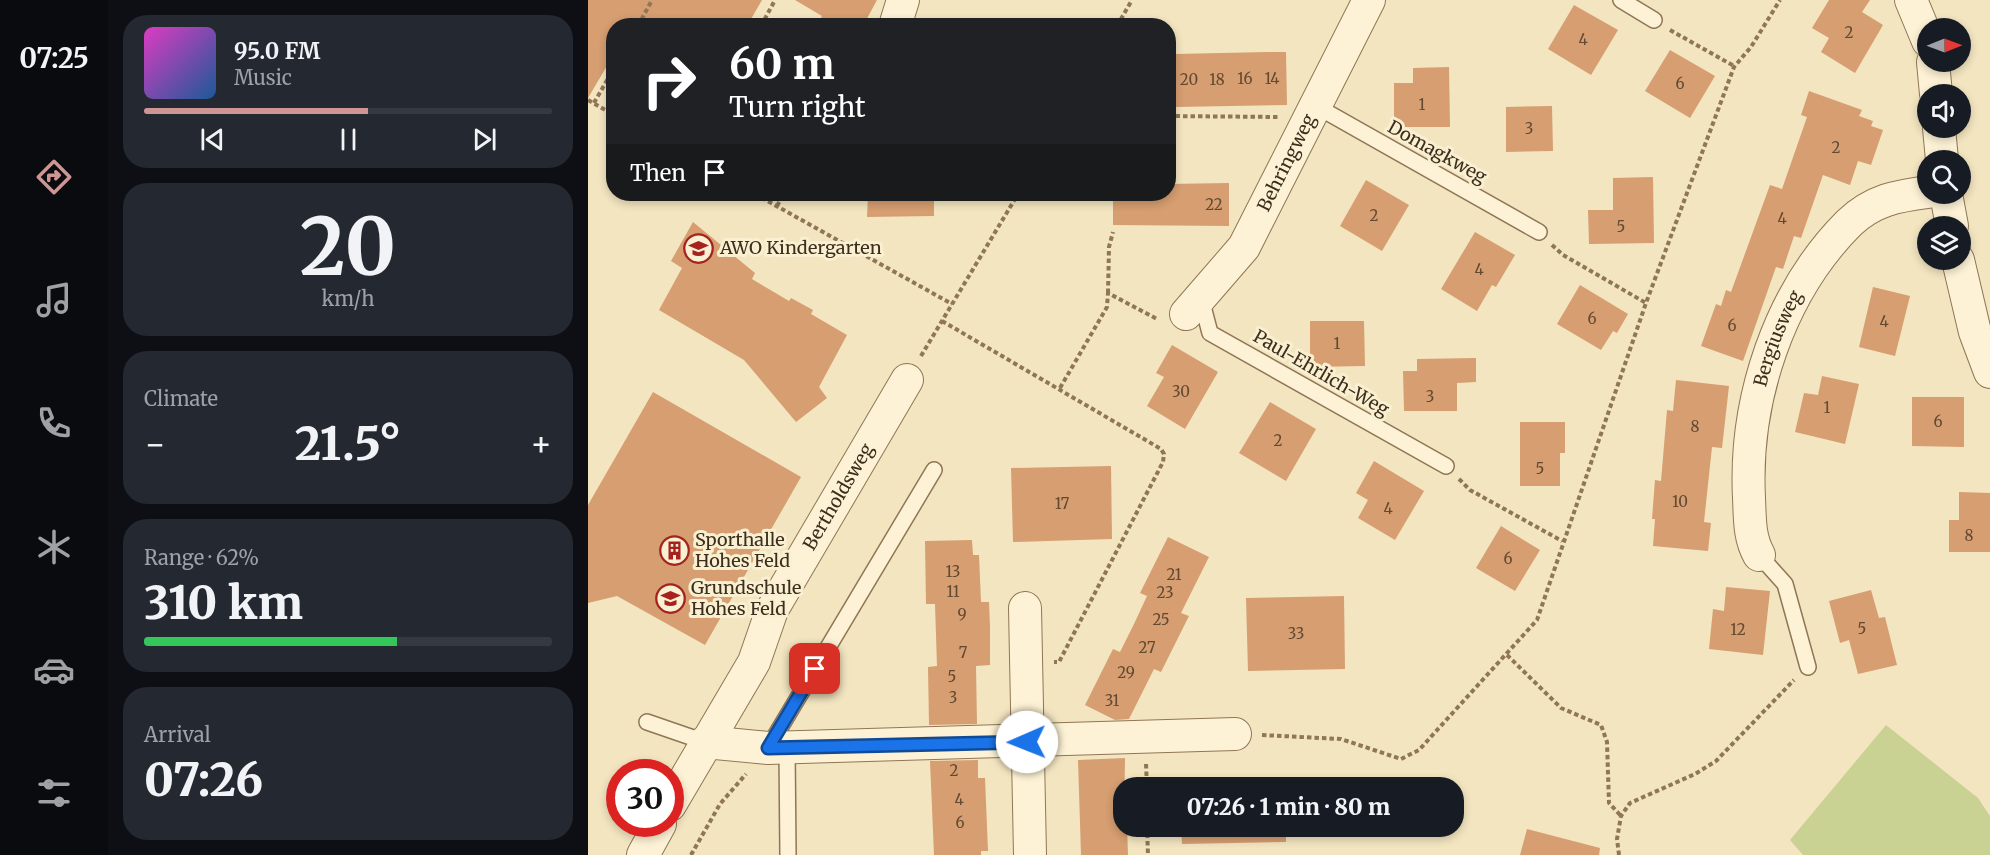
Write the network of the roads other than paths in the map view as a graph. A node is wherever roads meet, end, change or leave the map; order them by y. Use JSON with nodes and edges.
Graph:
{"nodes":[{"id":1,"x":903,"y":0,"type":"edge"},
{"id":2,"x":1369,"y":0,"type":"edge"},
{"id":3,"x":1621,"y":0,"type":"edge"},
{"id":4,"x":1911,"y":0,"type":"edge"},
{"id":5,"x":897,"y":18,"type":"edge"},
{"id":6,"x":1918,"y":18,"type":"edge"},
{"id":7,"x":1654,"y":20,"type":"road end"},
{"id":8,"x":1313,"y":112,"type":"junction"},
{"id":9,"x":1917,"y":194,"type":"edge"},
{"id":10,"x":1539,"y":232,"type":"road end"},
{"id":11,"x":1960,"y":270,"type":"edge"},
{"id":12,"x":1193,"y":305,"type":"joint"},
{"id":13,"x":1990,"y":372,"type":"edge"},
{"id":14,"x":907,"y":380,"type":"road end"},
{"id":15,"x":1446,"y":466,"type":"road end"},
{"id":16,"x":934,"y":470,"type":"dead end"},
{"id":17,"x":1759,"y":555,"type":"joint"},
{"id":18,"x":1025,"y":608,"type":"dead end"},
{"id":19,"x":1808,"y":667,"type":"road end"},
{"id":20,"x":647,"y":722,"type":"dead end"},
{"id":21,"x":1235,"y":734,"type":"road end"},
{"id":22,"x":705,"y":742,"type":"junction"},
{"id":23,"x":1027,"y":742,"type":"junction"},
{"id":24,"x":777,"y":748,"type":"junction"},
{"id":25,"x":684,"y":780,"type":"edge"},
{"id":26,"x":653,"y":837,"type":"edge"},
{"id":27,"x":643,"y":855,"type":"edge"},
{"id":28,"x":788,"y":855,"type":"edge"},
{"id":29,"x":1030,"y":855,"type":"edge"}],
"edges":[{"from":1,"to":5,"type":"street"},
{"from":2,"to":8,"type":"street","name":"Behringweg"},
{"from":3,"to":7,"type":"lane"},
{"from":4,"to":6,"type":"street"},
{"from":8,"to":10,"type":"lane","name":"Domagkweg"},
{"from":8,"to":12,"type":"street","name":"Behringweg"},
{"from":9,"to":17,"type":"street","name":"Bergiusweg"},
{"from":11,"to":13,"type":"street"},
{"from":12,"to":15,"type":"lane","name":"Paul-Ehrlich-Weg"},
{"from":14,"to":22,"type":"street","name":"Bertholdsweg"},
{"from":16,"to":24,"type":"lane"},
{"from":17,"to":19,"type":"lane"},
{"from":18,"to":23,"type":"street"},
{"from":20,"to":22,"type":"lane"},
{"from":21,"to":23,"type":"street"},
{"from":22,"to":24,"type":"street"},
{"from":22,"to":25,"type":"street","name":"Bertholdsweg"},
{"from":23,"to":24,"type":"street"},
{"from":23,"to":29,"type":"street"},
{"from":24,"to":28,"type":"lane"},
{"from":26,"to":27,"type":"street"}]}
